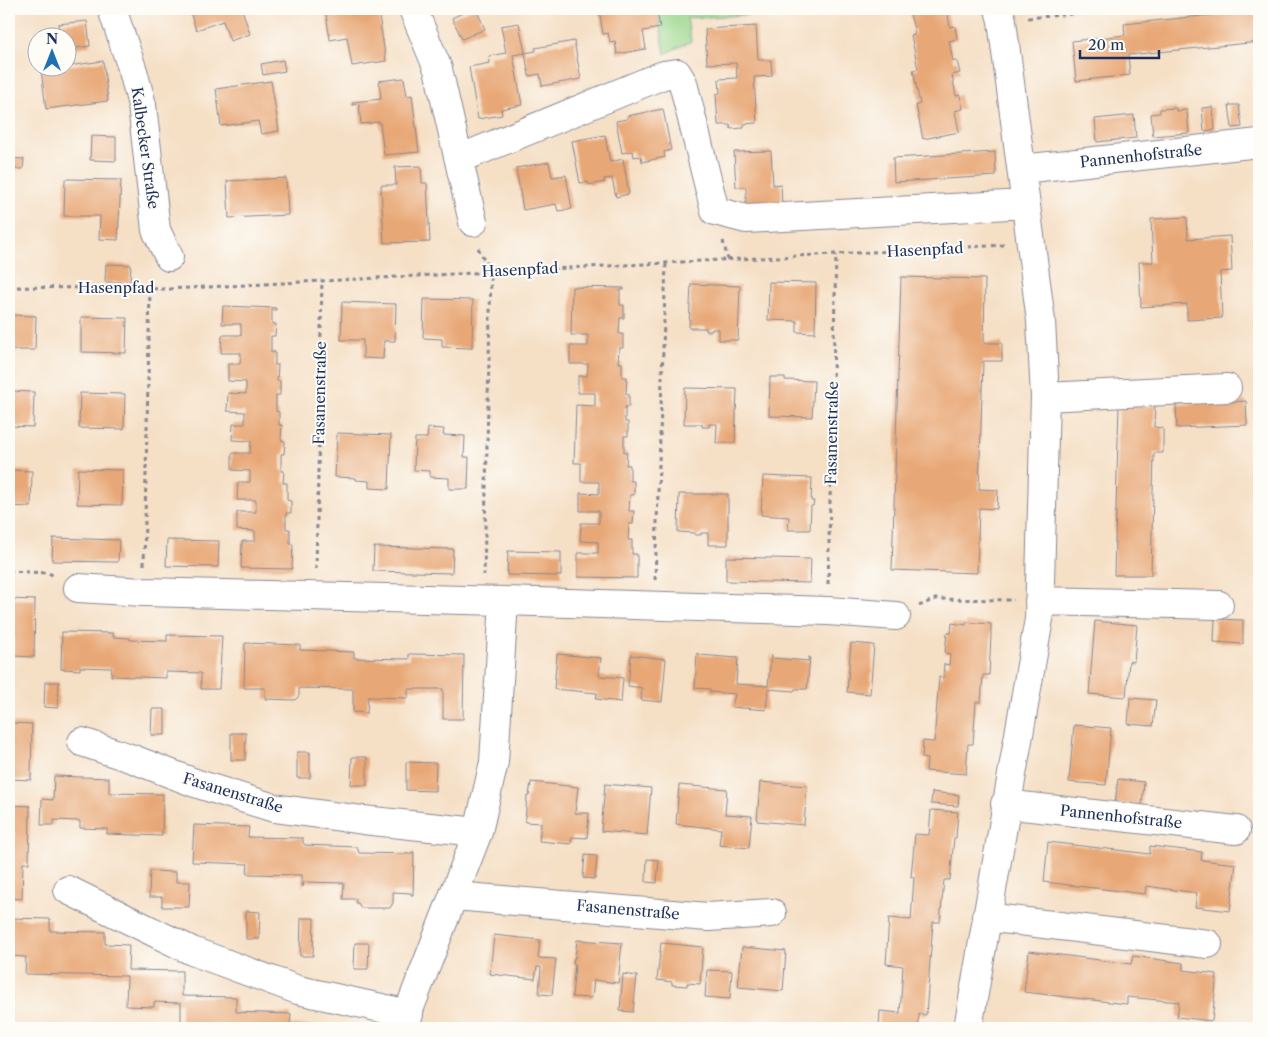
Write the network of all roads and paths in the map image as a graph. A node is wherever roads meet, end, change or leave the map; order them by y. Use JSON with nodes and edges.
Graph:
{"nodes":[{"id":1,"x":112,"y":9,"type":"edge"},
{"id":2,"x":413,"y":9,"type":"edge"},
{"id":3,"x":1124,"y":9,"type":"edge"},
{"id":4,"x":1001,"y":15,"type":"edge"},
{"id":5,"x":1259,"y":143,"type":"edge"},
{"id":6,"x":459,"y":159,"type":"junction"},
{"id":7,"x":1022,"y":169,"type":"junction"},
{"id":8,"x":1026,"y":204,"type":"junction"},
{"id":9,"x":473,"y":222,"type":"dead end"},
{"id":10,"x":1031,"y":247,"type":"junction"},
{"id":11,"x":836,"y":255,"type":"junction"},
{"id":12,"x":169,"y":257,"type":"dead end"},
{"id":13,"x":666,"y":263,"type":"junction"},
{"id":14,"x":491,"y":272,"type":"junction"},
{"id":15,"x":322,"y":280,"type":"junction"},
{"id":16,"x":9,"y":287,"type":"edge"},
{"id":17,"x":150,"y":289,"type":"junction"},
{"id":18,"x":1227,"y":388,"type":"dead end"},
{"id":19,"x":1045,"y":397,"type":"junction"},
{"id":20,"x":9,"y":571,"type":"edge"},
{"id":21,"x":78,"y":588,"type":"joint"},
{"id":22,"x":144,"y":592,"type":"junction"},
{"id":23,"x":315,"y":595,"type":"junction"},
{"id":24,"x":493,"y":601,"type":"junction"},
{"id":25,"x":1039,"y":601,"type":"junction"},
{"id":26,"x":1219,"y":604,"type":"dead end"},
{"id":27,"x":654,"y":606,"type":"junction"},
{"id":28,"x":828,"y":611,"type":"junction"},
{"id":29,"x":896,"y":616,"type":"joint"},
{"id":30,"x":82,"y":742,"type":"dead end"},
{"id":31,"x":1005,"y":804,"type":"junction"},
{"id":32,"x":1236,"y":830,"type":"dead end"},
{"id":33,"x":478,"y":832,"type":"junction"},
{"id":34,"x":68,"y":890,"type":"dead end"},
{"id":35,"x":454,"y":896,"type":"junction"},
{"id":36,"x":772,"y":913,"type":"dead end"},
{"id":37,"x":986,"y":917,"type":"junction"},
{"id":38,"x":1208,"y":944,"type":"dead end"},
{"id":39,"x":405,"y":1021,"type":"edge"},
{"id":40,"x":971,"y":1028,"type":"edge"}],
"edges":[{"from":1,"to":12,"type":"street","name":"Kalbecker Straße"},
{"from":2,"to":6,"type":"street"},
{"from":3,"to":4,"type":"path"},
{"from":4,"to":7,"type":"street"},
{"from":5,"to":7,"type":"street","name":"Pannenhofstraße"},
{"from":6,"to":8,"type":"street"},
{"from":6,"to":9,"type":"street"},
{"from":7,"to":8,"type":"street"},
{"from":8,"to":10,"type":"street"},
{"from":10,"to":11,"type":"path","name":"Hasenpfad"},
{"from":10,"to":19,"type":"street"},
{"from":11,"to":13,"type":"path","name":"Hasenpfad"},
{"from":11,"to":28,"type":"path","name":"Fasanenstraße"},
{"from":13,"to":14,"type":"path","name":"Hasenpfad"},
{"from":13,"to":27,"type":"path"},
{"from":14,"to":15,"type":"path","name":"Hasenpfad"},
{"from":14,"to":24,"type":"path"},
{"from":15,"to":17,"type":"path","name":"Hasenpfad"},
{"from":15,"to":23,"type":"path","name":"Fasanenstraße"},
{"from":16,"to":17,"type":"path","name":"Hasenpfad"},
{"from":17,"to":22,"type":"path"},
{"from":18,"to":19,"type":"street"},
{"from":19,"to":25,"type":"street"},
{"from":20,"to":21,"type":"path"},
{"from":21,"to":22,"type":"street"},
{"from":22,"to":23,"type":"street"},
{"from":23,"to":24,"type":"street"},
{"from":24,"to":27,"type":"street"},
{"from":24,"to":33,"type":"street"},
{"from":25,"to":26,"type":"street"},
{"from":25,"to":29,"type":"path"},
{"from":25,"to":31,"type":"street"},
{"from":27,"to":28,"type":"street"},
{"from":28,"to":29,"type":"street"},
{"from":30,"to":33,"type":"street","name":"Fasanenstraße"},
{"from":31,"to":32,"type":"street","name":"Pannenhofstraße"},
{"from":31,"to":37,"type":"street"},
{"from":33,"to":35,"type":"street"},
{"from":34,"to":39,"type":"street"},
{"from":35,"to":36,"type":"street","name":"Fasanenstraße"},
{"from":35,"to":39,"type":"street"},
{"from":37,"to":38,"type":"street"},
{"from":37,"to":40,"type":"street"}]}
